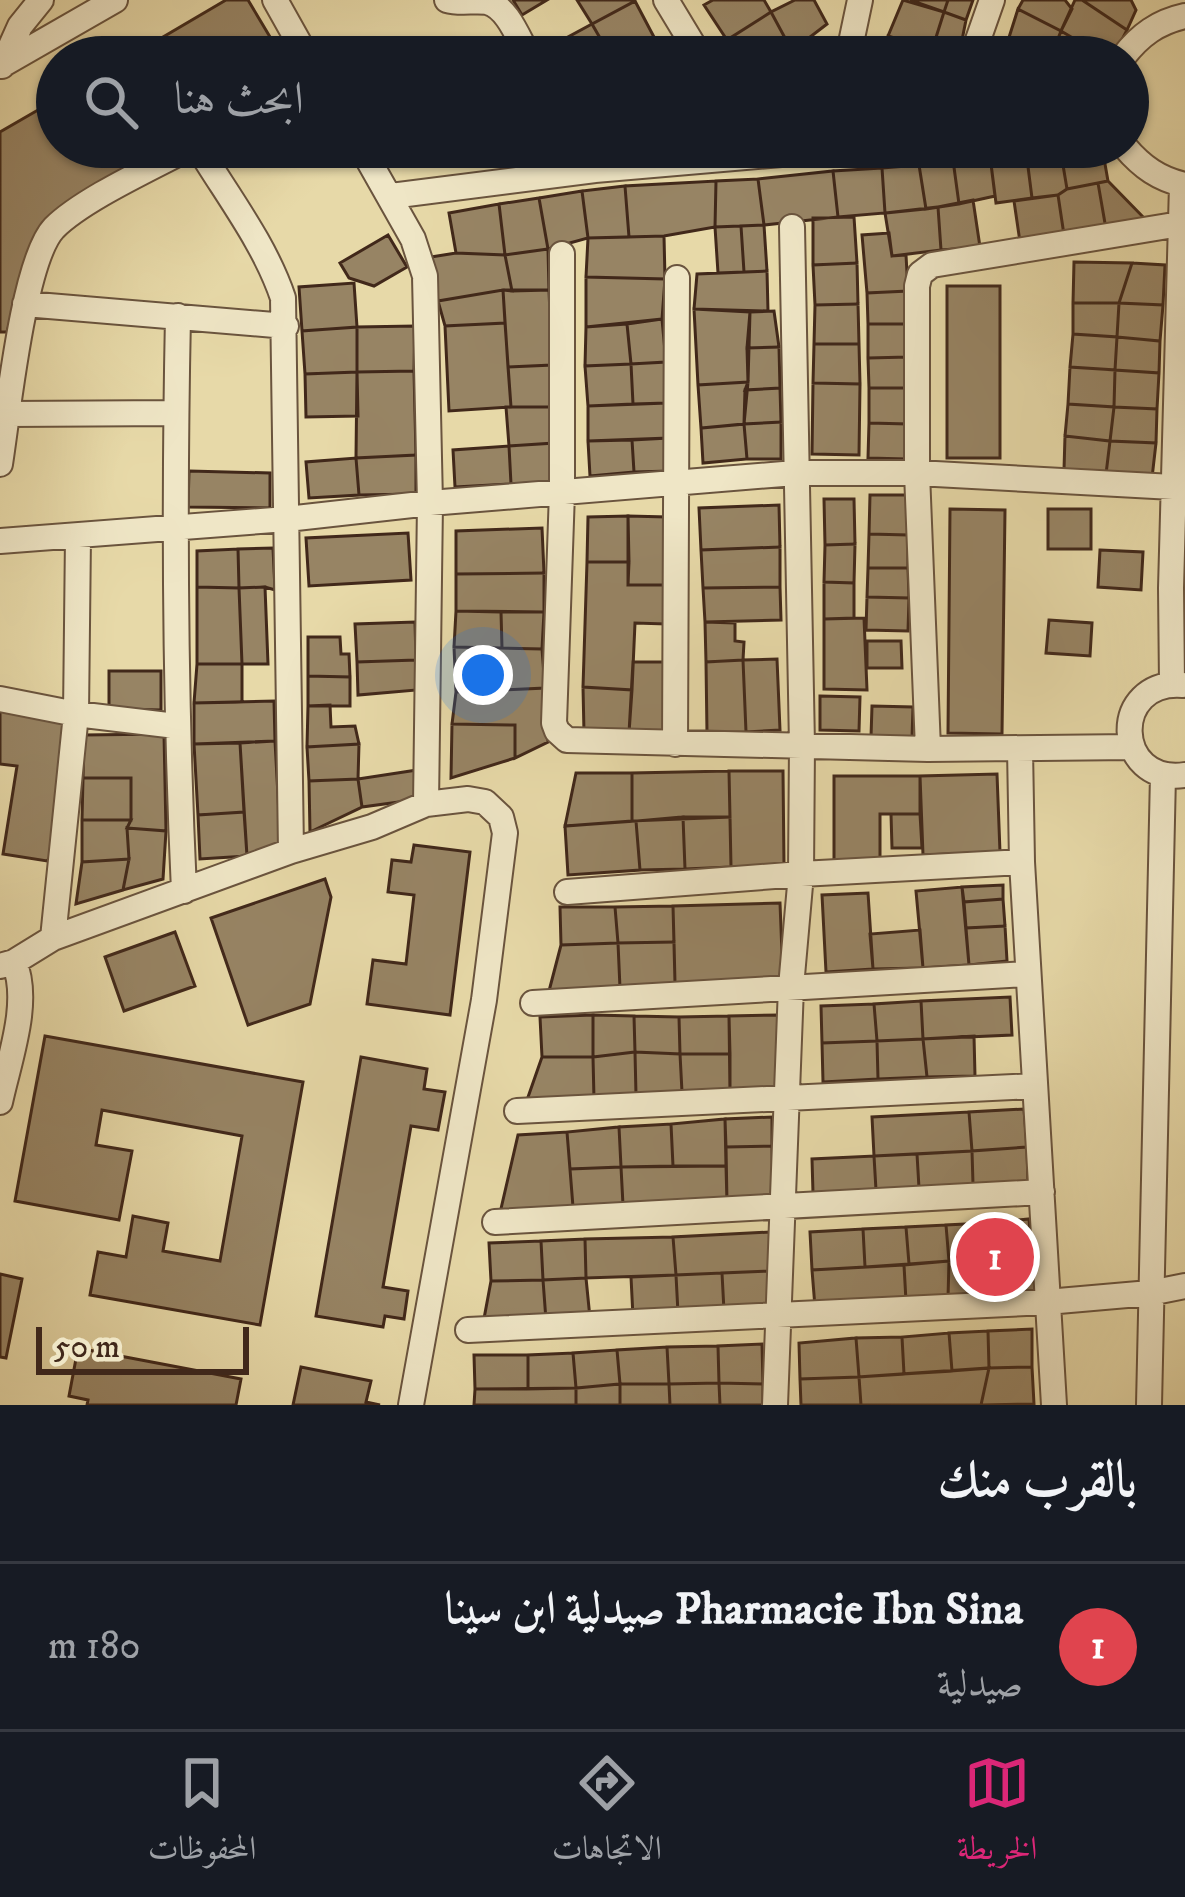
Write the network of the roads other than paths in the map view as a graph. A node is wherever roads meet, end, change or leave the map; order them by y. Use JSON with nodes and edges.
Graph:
{"nodes":[{"id":1,"x":41,"y":0,"type":"edge"},
{"id":2,"x":116,"y":0,"type":"edge"},
{"id":3,"x":275,"y":0,"type":"edge"},
{"id":4,"x":447,"y":0,"type":"edge"},
{"id":5,"x":666,"y":0,"type":"edge"},
{"id":6,"x":860,"y":0,"type":"edge"},
{"id":7,"x":992,"y":0,"type":"edge"},
{"id":8,"x":1145,"y":0,"type":"edge"},
{"id":9,"x":1185,"y":16,"type":"edge"},
{"id":10,"x":1159,"y":24,"type":"junction"},
{"id":11,"x":53,"y":36,"type":"edge"},
{"id":12,"x":295,"y":36,"type":"edge"},
{"id":13,"x":517,"y":36,"type":"edge"},
{"id":14,"x":688,"y":36,"type":"edge"},
{"id":15,"x":852,"y":36,"type":"edge"},
{"id":16,"x":979,"y":36,"type":"edge"},
{"id":17,"x":1141,"y":36,"type":"edge"},
{"id":18,"x":36,"y":46,"type":"edge"},
{"id":19,"x":1,"y":66,"type":"edge"},
{"id":20,"x":155,"y":168,"type":"edge"},
{"id":21,"x":207,"y":168,"type":"edge"},
{"id":22,"x":374,"y":168,"type":"edge"},
{"id":23,"x":617,"y":168,"type":"edge"},
{"id":24,"x":1145,"y":168,"type":"edge"},
{"id":25,"x":595,"y":170,"type":"joint"},
{"id":26,"x":1183,"y":185,"type":"edge"},
{"id":27,"x":391,"y":196,"type":"junction"},
{"id":28,"x":1180,"y":224,"type":"junction"},
{"id":29,"x":792,"y":227,"type":"dead end"},
{"id":30,"x":562,"y":254,"type":"dead end"},
{"id":31,"x":677,"y":278,"type":"dead end"},
{"id":32,"x":25,"y":304,"type":"junction"},
{"id":33,"x":178,"y":316,"type":"junction"},
{"id":34,"x":286,"y":326,"type":"junction"},
{"id":35,"x":4,"y":411,"type":"edge"},
{"id":36,"x":176,"y":412,"type":"junction"},
{"id":37,"x":0,"y":464,"type":"edge"},
{"id":38,"x":795,"y":473,"type":"junction"},
{"id":39,"x":917,"y":473,"type":"junction"},
{"id":40,"x":678,"y":482,"type":"junction"},
{"id":41,"x":1173,"y":488,"type":"junction"},
{"id":42,"x":562,"y":493,"type":"junction"},
{"id":43,"x":430,"y":503,"type":"junction"},
{"id":44,"x":287,"y":519,"type":"junction"},
{"id":45,"x":174,"y":527,"type":"junction"},
{"id":46,"x":78,"y":536,"type":"junction"},
{"id":47,"x":0,"y":541,"type":"edge"},
{"id":48,"x":1178,"y":685,"type":"edge"},
{"id":49,"x":0,"y":699,"type":"edge"},
{"id":50,"x":76,"y":714,"type":"junction"},
{"id":51,"x":176,"y":726,"type":"junction"},
{"id":52,"x":675,"y":743,"type":"junction"},
{"id":53,"x":802,"y":746,"type":"junction"},
{"id":54,"x":1132,"y":747,"type":"junction"},
{"id":55,"x":928,"y":749,"type":"junction"},
{"id":56,"x":1019,"y":749,"type":"junction"},
{"id":57,"x":1174,"y":775,"type":"edge"},
{"id":58,"x":426,"y":804,"type":"junction"},
{"id":59,"x":291,"y":850,"type":"junction"},
{"id":60,"x":1022,"y":862,"type":"junction"},
{"id":61,"x":801,"y":874,"type":"junction"},
{"id":62,"x":184,"y":891,"type":"junction"},
{"id":63,"x":567,"y":892,"type":"dead end"},
{"id":64,"x":53,"y":938,"type":"junction"},
{"id":65,"x":7,"y":964,"type":"edge"},
{"id":66,"x":1028,"y":974,"type":"junction"},
{"id":67,"x":791,"y":987,"type":"junction"},
{"id":68,"x":532,"y":1003,"type":"dead end"},
{"id":69,"x":1035,"y":1086,"type":"junction"},
{"id":70,"x":788,"y":1097,"type":"junction"},
{"id":71,"x":0,"y":1102,"type":"edge"},
{"id":72,"x":517,"y":1111,"type":"dead end"},
{"id":73,"x":1042,"y":1192,"type":"junction"},
{"id":74,"x":780,"y":1208,"type":"junction"},
{"id":75,"x":495,"y":1222,"type":"dead end"},
{"id":76,"x":1185,"y":1286,"type":"edge"},
{"id":77,"x":1150,"y":1293,"type":"junction"},
{"id":78,"x":1047,"y":1302,"type":"junction"},
{"id":79,"x":778,"y":1315,"type":"junction"},
{"id":80,"x":468,"y":1330,"type":"dead end"},
{"id":81,"x":411,"y":1405,"type":"edge"},
{"id":82,"x":775,"y":1405,"type":"edge"},
{"id":83,"x":1054,"y":1405,"type":"edge"},
{"id":84,"x":1149,"y":1405,"type":"edge"}],
"edges":[{"from":1,"to":19,"type":"street"},
{"from":2,"to":11,"type":"street"},
{"from":3,"to":12,"type":"street"},
{"from":4,"to":13,"type":"street"},
{"from":5,"to":14,"type":"street"},
{"from":6,"to":15,"type":"street"},
{"from":7,"to":16,"type":"street"},
{"from":8,"to":10,"type":"street"},
{"from":9,"to":10,"type":"street"},
{"from":10,"to":17,"type":"street"},
{"from":18,"to":19,"type":"street"},
{"from":20,"to":32,"type":"street"},
{"from":21,"to":34,"type":"street"},
{"from":22,"to":27,"type":"street"},
{"from":23,"to":25,"type":"street"},
{"from":24,"to":26,"type":"street"},
{"from":25,"to":27,"type":"street"},
{"from":26,"to":28,"type":"street"},
{"from":27,"to":43,"type":"street"},
{"from":28,"to":39,"type":"street"},
{"from":28,"to":41,"type":"street"},
{"from":29,"to":38,"type":"street"},
{"from":30,"to":42,"type":"street"},
{"from":31,"to":40,"type":"street"},
{"from":32,"to":33,"type":"street"},
{"from":32,"to":35,"type":"street"},
{"from":33,"to":34,"type":"street"},
{"from":33,"to":36,"type":"street"},
{"from":34,"to":44,"type":"street"},
{"from":35,"to":36,"type":"street"},
{"from":35,"to":37,"type":"street"},
{"from":36,"to":45,"type":"street"},
{"from":38,"to":39,"type":"street"},
{"from":38,"to":40,"type":"street"},
{"from":38,"to":53,"type":"street"},
{"from":39,"to":41,"type":"street"},
{"from":39,"to":55,"type":"street"},
{"from":40,"to":42,"type":"street"},
{"from":40,"to":52,"type":"street"},
{"from":41,"to":48,"type":"street"},
{"from":42,"to":43,"type":"street"},
{"from":42,"to":52,"type":"street"},
{"from":43,"to":44,"type":"street"},
{"from":43,"to":58,"type":"street"},
{"from":44,"to":45,"type":"street"},
{"from":44,"to":59,"type":"street"},
{"from":45,"to":46,"type":"street"},
{"from":45,"to":51,"type":"street"},
{"from":46,"to":47,"type":"street"},
{"from":46,"to":50,"type":"street"},
{"from":48,"to":54,"type":"street"},
{"from":49,"to":50,"type":"street"},
{"from":50,"to":51,"type":"street"},
{"from":50,"to":64,"type":"street"},
{"from":51,"to":62,"type":"street"},
{"from":52,"to":53,"type":"street"},
{"from":53,"to":55,"type":"street"},
{"from":53,"to":61,"type":"street"},
{"from":54,"to":56,"type":"street"},
{"from":54,"to":57,"type":"street"},
{"from":55,"to":56,"type":"street"},
{"from":56,"to":60,"type":"street"},
{"from":57,"to":77,"type":"street"},
{"from":58,"to":59,"type":"street"},
{"from":58,"to":81,"type":"street"},
{"from":59,"to":62,"type":"street"},
{"from":60,"to":61,"type":"street"},
{"from":60,"to":66,"type":"street"},
{"from":61,"to":63,"type":"street"},
{"from":61,"to":67,"type":"street"},
{"from":62,"to":64,"type":"street"},
{"from":64,"to":65,"type":"street"},
{"from":65,"to":71,"type":"street"},
{"from":66,"to":67,"type":"street"},
{"from":66,"to":69,"type":"street"},
{"from":67,"to":68,"type":"street"},
{"from":67,"to":70,"type":"street"},
{"from":69,"to":70,"type":"street"},
{"from":69,"to":73,"type":"street"},
{"from":70,"to":72,"type":"street"},
{"from":70,"to":74,"type":"street"},
{"from":73,"to":74,"type":"street"},
{"from":73,"to":78,"type":"street"},
{"from":74,"to":75,"type":"street"},
{"from":74,"to":79,"type":"street"},
{"from":76,"to":77,"type":"street"},
{"from":77,"to":78,"type":"street"},
{"from":77,"to":84,"type":"street"},
{"from":78,"to":79,"type":"street"},
{"from":78,"to":83,"type":"street"},
{"from":79,"to":80,"type":"street"},
{"from":79,"to":82,"type":"street"}]}
